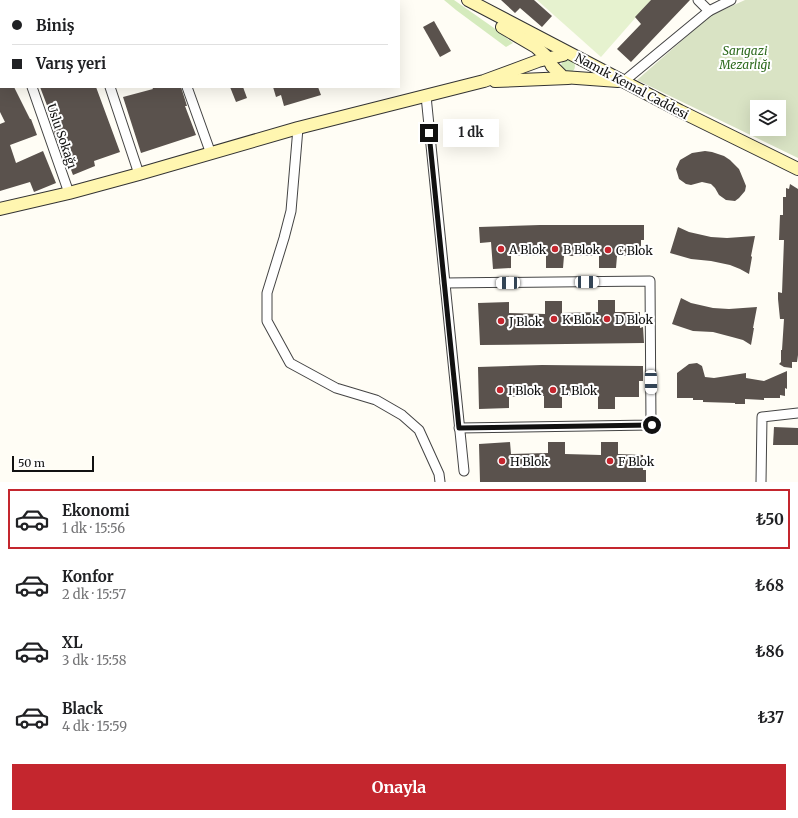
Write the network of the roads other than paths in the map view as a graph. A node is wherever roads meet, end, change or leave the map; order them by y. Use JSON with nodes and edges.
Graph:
{"nodes":[{"id":1,"x":467,"y":0,"type":"edge"},
{"id":2,"x":698,"y":0,"type":"edge"},
{"id":3,"x":731,"y":0,"type":"edge"},
{"id":4,"x":709,"y":11,"type":"junction"},
{"id":5,"x":570,"y":55,"type":"junction"},
{"id":6,"x":548,"y":58,"type":"junction"},
{"id":7,"x":566,"y":76,"type":"junction"},
{"id":8,"x":484,"y":81,"type":"junction"},
{"id":9,"x":623,"y":82,"type":"junction"},
{"id":10,"x":32,"y":88,"type":"edge"},
{"id":11,"x":110,"y":88,"type":"edge"},
{"id":12,"x":188,"y":88,"type":"edge"},
{"id":13,"x":426,"y":96,"type":"junction"},
{"id":14,"x":298,"y":128,"type":"junction"},
{"id":15,"x":211,"y":154,"type":"junction"},
{"id":16,"x":798,"y":169,"type":"edge"},
{"id":17,"x":139,"y":174,"type":"junction"},
{"id":18,"x":69,"y":193,"type":"junction"},
{"id":19,"x":0,"y":209,"type":"edge"},
{"id":20,"x":445,"y":283,"type":"junction"},
{"id":21,"x":798,"y":413,"type":"edge"},
{"id":22,"x":459,"y":428,"type":"junction"},
{"id":23,"x":464,"y":471,"type":"dead end"},
{"id":24,"x":440,"y":482,"type":"edge"},
{"id":25,"x":761,"y":482,"type":"edge"}],
"edges":[{"from":1,"to":5,"type":"main road","name":"Namık Kemal Caddesi"},
{"from":1,"to":6,"type":"main road","name":"Namık Kemal Caddesi"},
{"from":2,"to":4,"type":"street"},
{"from":3,"to":4,"type":"street"},
{"from":4,"to":9,"type":"street"},
{"from":5,"to":6,"type":"main road"},
{"from":5,"to":7,"type":"main road"},
{"from":5,"to":7,"type":"main road"},
{"from":5,"to":9,"type":"main road","name":"Namık Kemal Caddesi"},
{"from":6,"to":7,"type":"main road","name":"Namık Kemal Caddesi"},
{"from":6,"to":8,"type":"main road"},
{"from":7,"to":8,"type":"main road","name":"Namık Kemal Caddesi"},
{"from":7,"to":9,"type":"main road"},
{"from":8,"to":13,"type":"main road"},
{"from":9,"to":16,"type":"main road","name":"Namık Kemal Caddesi"},
{"from":10,"to":18,"type":"street","name":"Uslu Sokağı"},
{"from":11,"to":17,"type":"street"},
{"from":12,"to":15,"type":"street"},
{"from":13,"to":14,"type":"main road"},
{"from":13,"to":20,"type":"street"},
{"from":14,"to":15,"type":"main road"},
{"from":14,"to":24,"type":"street"},
{"from":15,"to":17,"type":"main road"},
{"from":17,"to":18,"type":"main road"},
{"from":18,"to":19,"type":"main road"},
{"from":20,"to":22,"type":"street"},
{"from":20,"to":22,"type":"street"},
{"from":21,"to":25,"type":"street"},
{"from":22,"to":23,"type":"street"}]}
